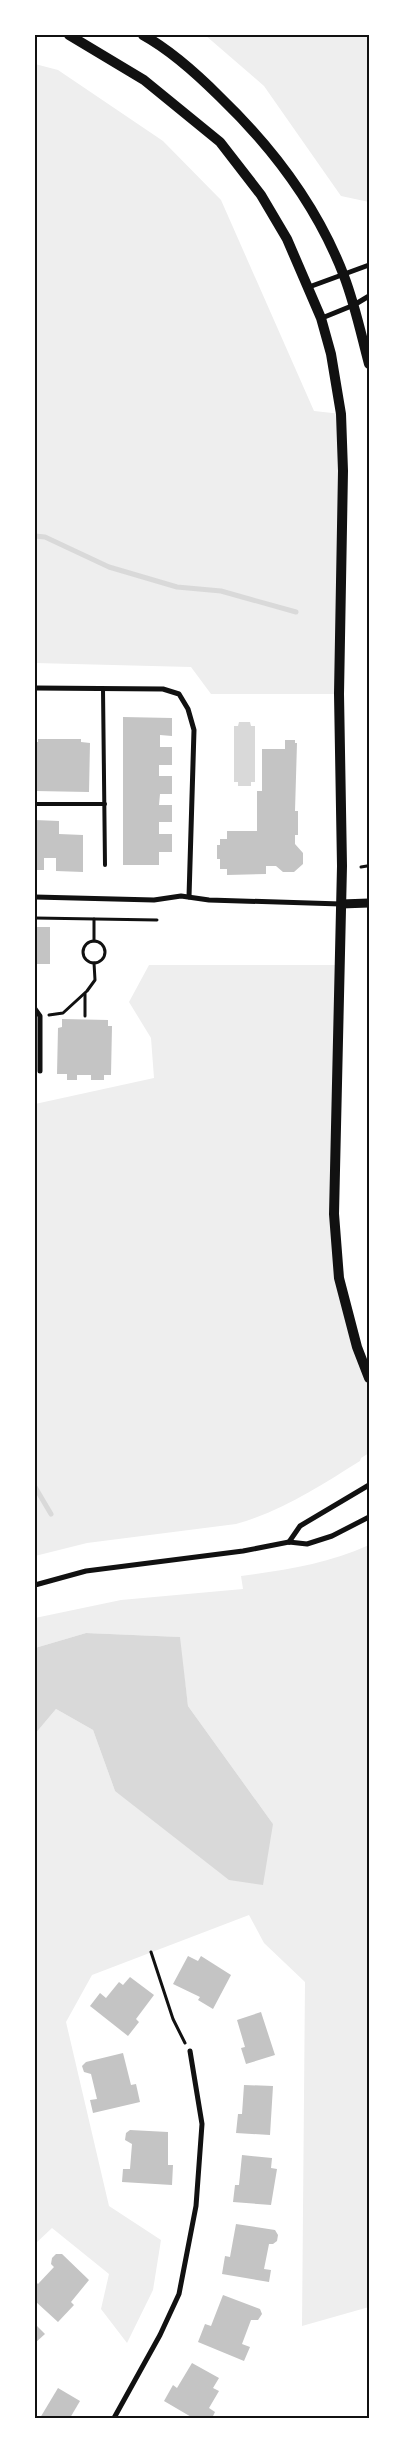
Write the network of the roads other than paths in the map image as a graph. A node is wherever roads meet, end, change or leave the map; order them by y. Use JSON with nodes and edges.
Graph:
{"nodes":[{"id":1,"x":69,"y":35,"type":"edge"},
{"id":2,"x":143,"y":35,"type":"edge"},
{"id":3,"x":369,"y":265,"type":"edge"},
{"id":4,"x":344,"y":275,"type":"junction"},
{"id":5,"x":309,"y":287,"type":"junction"},
{"id":6,"x":369,"y":296,"type":"edge"},
{"id":7,"x":354,"y":305,"type":"junction"},
{"id":8,"x":321,"y":318,"type":"junction"},
{"id":9,"x":369,"y":364,"type":"edge"},
{"id":10,"x":35,"y":688,"type":"edge"},
{"id":11,"x":104,"y":688,"type":"junction"},
{"id":12,"x":35,"y":804,"type":"edge"},
{"id":13,"x":105,"y":804,"type":"junction"},
{"id":14,"x":105,"y":865,"type":"dead end"},
{"id":15,"x":35,"y":897,"type":"edge"},
{"id":16,"x":189,"y":897,"type":"junction"},
{"id":17,"x":369,"y":903,"type":"edge"},
{"id":18,"x":341,"y":904,"type":"junction"},
{"id":19,"x":35,"y":1008,"type":"edge"},
{"id":20,"x":40,"y":1070,"type":"dead end"},
{"id":21,"x":369,"y":1378,"type":"edge"},
{"id":22,"x":369,"y":1485,"type":"edge"},
{"id":23,"x":369,"y":1517,"type":"edge"},
{"id":24,"x":289,"y":1542,"type":"junction"},
{"id":25,"x":35,"y":1585,"type":"edge"},
{"id":26,"x":190,"y":2051,"type":"road end"},
{"id":27,"x":114,"y":2418,"type":"edge"}],
"edges":[{"from":1,"to":5,"type":"main road"},
{"from":2,"to":4,"type":"main road"},
{"from":3,"to":4,"type":"street"},
{"from":4,"to":5,"type":"street"},
{"from":4,"to":7,"type":"main road"},
{"from":5,"to":8,"type":"main road"},
{"from":6,"to":7,"type":"street"},
{"from":7,"to":8,"type":"street"},
{"from":7,"to":9,"type":"main road"},
{"from":8,"to":18,"type":"main road"},
{"from":10,"to":11,"type":"street"},
{"from":11,"to":13,"type":"lane"},
{"from":11,"to":16,"type":"street"},
{"from":12,"to":13,"type":"lane"},
{"from":13,"to":14,"type":"lane"},
{"from":15,"to":16,"type":"street"},
{"from":16,"to":18,"type":"street"},
{"from":17,"to":18,"type":"street"},
{"from":18,"to":21,"type":"main road"},
{"from":19,"to":20,"type":"street"},
{"from":22,"to":24,"type":"street"},
{"from":23,"to":24,"type":"street"},
{"from":24,"to":25,"type":"street"},
{"from":26,"to":27,"type":"street"}]}
